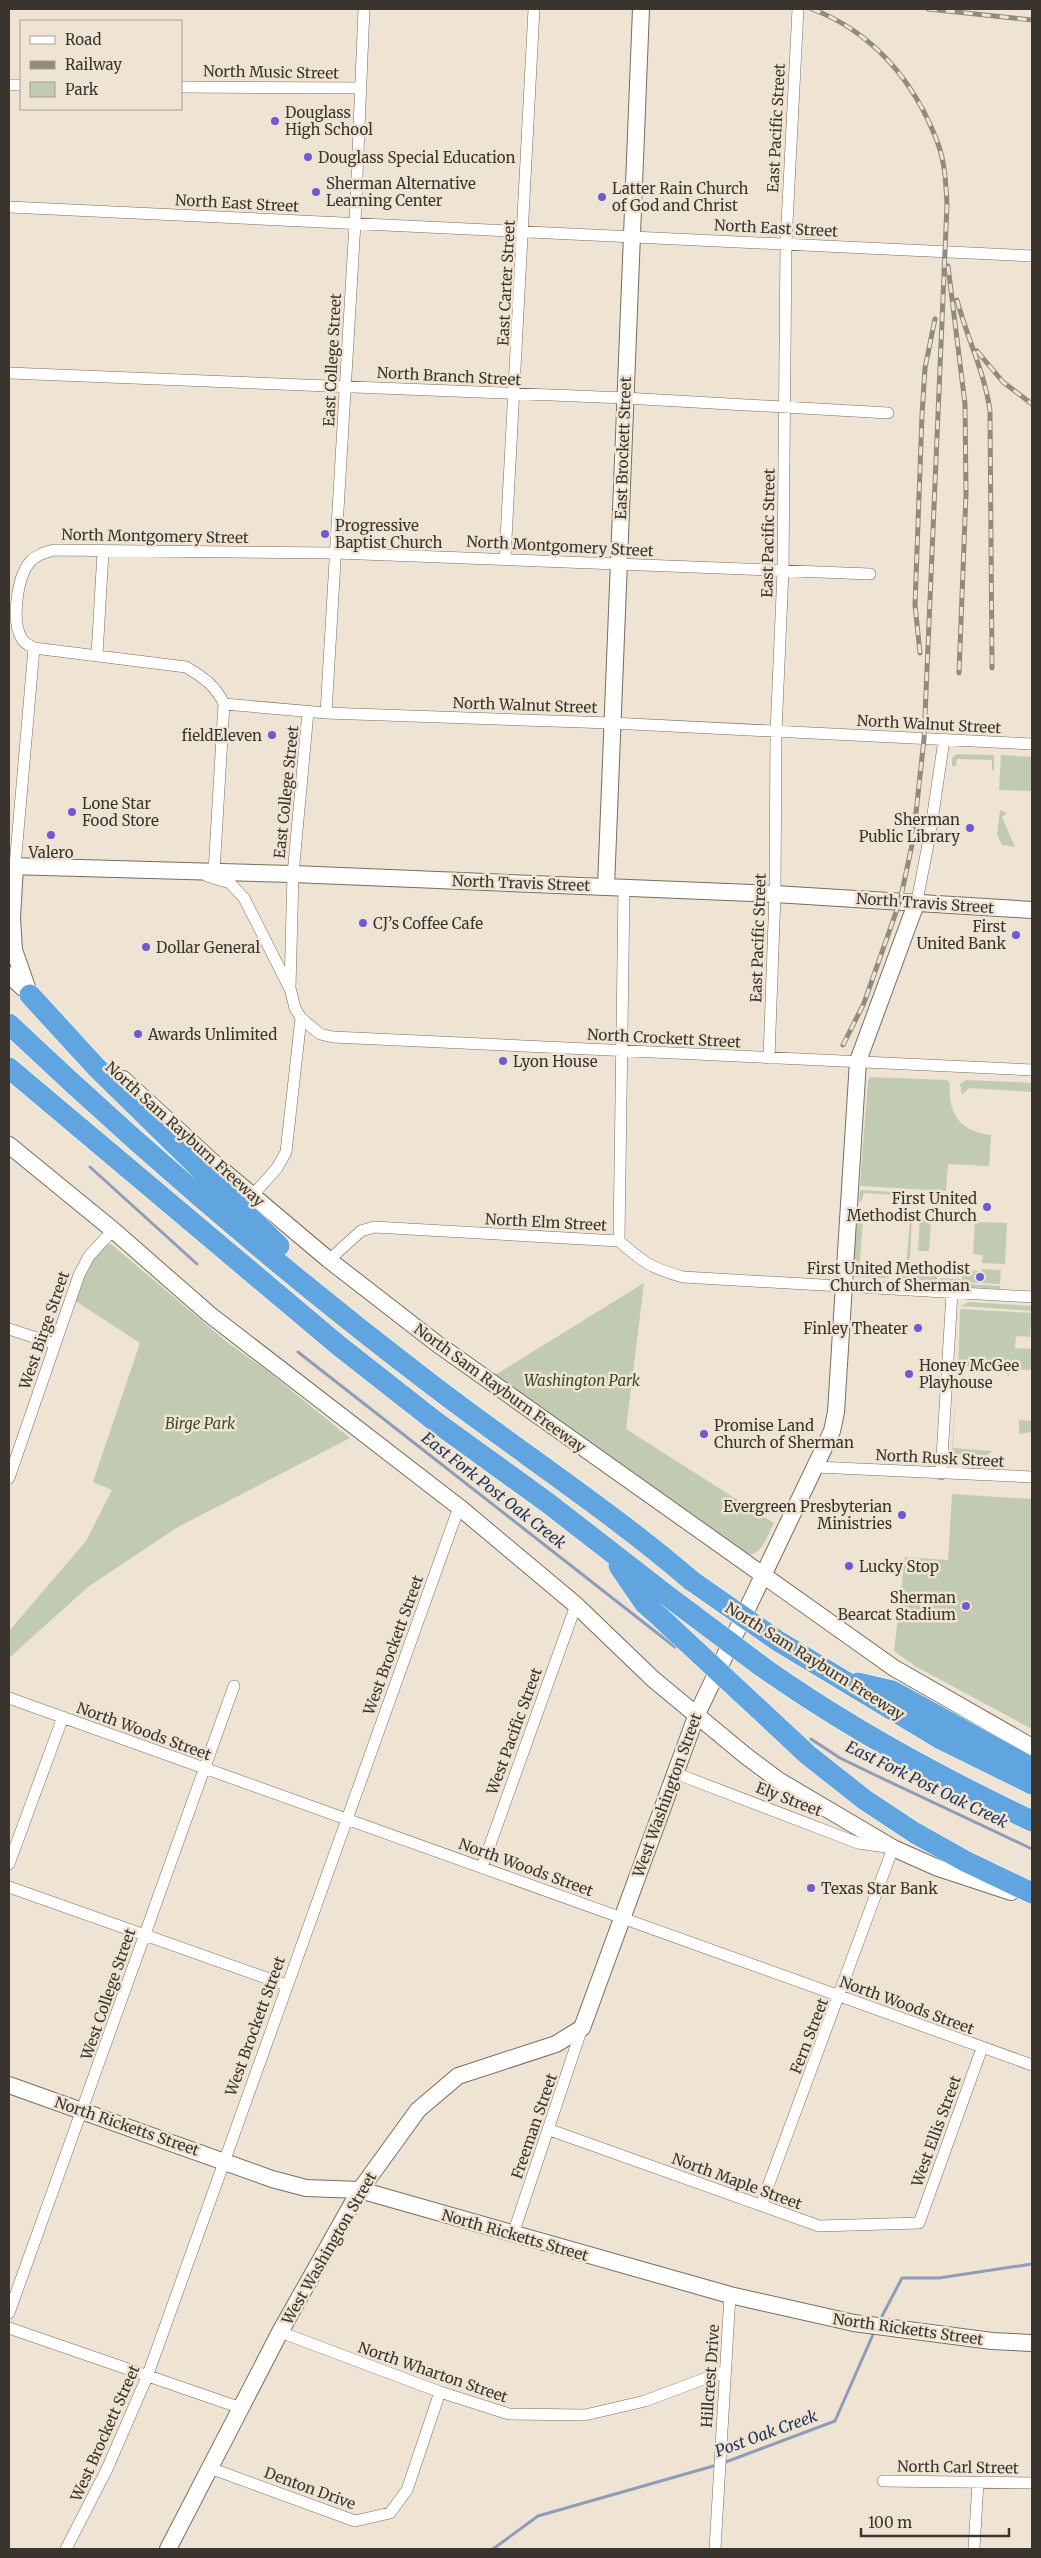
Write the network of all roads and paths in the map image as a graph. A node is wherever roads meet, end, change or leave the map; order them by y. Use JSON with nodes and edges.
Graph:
{"nodes":[{"id":1,"x":364,"y":9,"type":"edge"},
{"id":2,"x":534,"y":9,"type":"edge"},
{"id":3,"x":641,"y":9,"type":"edge"},
{"id":4,"x":798,"y":9,"type":"edge"},
{"id":5,"x":182,"y":87,"type":"edge"},
{"id":6,"x":361,"y":88,"type":"junction"},
{"id":7,"x":9,"y":207,"type":"edge"},
{"id":8,"x":355,"y":223,"type":"junction"},
{"id":9,"x":524,"y":232,"type":"junction"},
{"id":10,"x":631,"y":236,"type":"junction"},
{"id":11,"x":786,"y":243,"type":"junction"},
{"id":12,"x":1032,"y":256,"type":"edge"},
{"id":13,"x":9,"y":372,"type":"edge"},
{"id":14,"x":345,"y":386,"type":"junction"},
{"id":15,"x":514,"y":394,"type":"junction"},
{"id":16,"x":626,"y":398,"type":"junction"},
{"id":17,"x":785,"y":408,"type":"junction"},
{"id":18,"x":888,"y":413,"type":"dead end"},
{"id":19,"x":103,"y":552,"type":"junction"},
{"id":20,"x":336,"y":553,"type":"junction"},
{"id":21,"x":505,"y":558,"type":"junction"},
{"id":22,"x":618,"y":564,"type":"junction"},
{"id":23,"x":783,"y":570,"type":"junction"},
{"id":24,"x":870,"y":574,"type":"dead end"},
{"id":25,"x":34,"y":648,"type":"junction"},
{"id":26,"x":97,"y":655,"type":"junction"},
{"id":27,"x":224,"y":704,"type":"junction"},
{"id":28,"x":308,"y":712,"type":"junction"},
{"id":29,"x":326,"y":713,"type":"junction"},
{"id":30,"x":611,"y":723,"type":"junction"},
{"id":31,"x":776,"y":732,"type":"junction"},
{"id":32,"x":944,"y":740,"type":"junction"},
{"id":33,"x":1032,"y":744,"type":"edge"},
{"id":34,"x":12,"y":866,"type":"edge"},
{"id":35,"x":186,"y":871,"type":"junction"},
{"id":36,"x":214,"y":872,"type":"junction"},
{"id":37,"x":293,"y":874,"type":"junction"},
{"id":38,"x":606,"y":887,"type":"junction"},
{"id":39,"x":624,"y":888,"type":"junction"},
{"id":40,"x":775,"y":894,"type":"junction"},
{"id":41,"x":917,"y":901,"type":"junction"},
{"id":42,"x":1032,"y":910,"type":"edge"},
{"id":43,"x":9,"y":975,"type":"edge"},
{"id":44,"x":290,"y":988,"type":"junction"},
{"id":45,"x":30,"y":995,"type":"junction"},
{"id":46,"x":301,"y":1018,"type":"junction"},
{"id":47,"x":9,"y":1024,"type":"edge"},
{"id":48,"x":623,"y":1051,"type":"junction"},
{"id":49,"x":768,"y":1058,"type":"junction"},
{"id":50,"x":858,"y":1061,"type":"junction"},
{"id":51,"x":9,"y":1068,"type":"edge"},
{"id":52,"x":1032,"y":1070,"type":"edge"},
{"id":53,"x":9,"y":1144,"type":"edge"},
{"id":54,"x":252,"y":1196,"type":"junction"},
{"id":55,"x":113,"y":1230,"type":"junction"},
{"id":56,"x":619,"y":1241,"type":"junction"},
{"id":57,"x":329,"y":1260,"type":"junction"},
{"id":58,"x":844,"y":1288,"type":"junction"},
{"id":59,"x":952,"y":1293,"type":"junction"},
{"id":60,"x":1032,"y":1297,"type":"edge"},
{"id":61,"x":9,"y":1329,"type":"edge"},
{"id":62,"x":364,"y":1331,"type":"junction"},
{"id":63,"x":55,"y":1344,"type":"junction"},
{"id":64,"x":816,"y":1467,"type":"junction"},
{"id":65,"x":941,"y":1474,"type":"junction"},
{"id":66,"x":1032,"y":1477,"type":"edge"},
{"id":67,"x":9,"y":1478,"type":"edge"},
{"id":68,"x":459,"y":1507,"type":"junction"},
{"id":69,"x":607,"y":1550,"type":"junction"},
{"id":70,"x":762,"y":1574,"type":"junction"},
{"id":71,"x":576,"y":1604,"type":"junction"},
{"id":72,"x":833,"y":1676,"type":"junction"},
{"id":73,"x":234,"y":1686,"type":"dead end"},
{"id":74,"x":9,"y":1698,"type":"edge"},
{"id":75,"x":697,"y":1714,"type":"junction"},
{"id":76,"x":62,"y":1717,"type":"junction"},
{"id":77,"x":1032,"y":1747,"type":"edge"},
{"id":78,"x":205,"y":1768,"type":"junction"},
{"id":79,"x":1032,"y":1768,"type":"edge"},
{"id":80,"x":675,"y":1773,"type":"junction"},
{"id":81,"x":1032,"y":1784,"type":"edge"},
{"id":82,"x":346,"y":1819,"type":"junction"},
{"id":83,"x":1032,"y":1820,"type":"edge"},
{"id":84,"x":893,"y":1848,"type":"junction"},
{"id":85,"x":9,"y":1864,"type":"edge"},
{"id":86,"x":482,"y":1867,"type":"junction"},
{"id":87,"x":9,"y":1887,"type":"edge"},
{"id":88,"x":1032,"y":1893,"type":"edge"},
{"id":89,"x":1032,"y":1898,"type":"edge"},
{"id":90,"x":622,"y":1917,"type":"junction"},
{"id":91,"x":145,"y":1935,"type":"junction"},
{"id":92,"x":286,"y":1985,"type":"junction"},
{"id":93,"x":840,"y":1996,"type":"junction"},
{"id":94,"x":582,"y":2028,"type":"junction"},
{"id":95,"x":982,"y":2048,"type":"junction"},
{"id":96,"x":1032,"y":2065,"type":"edge"},
{"id":97,"x":9,"y":2085,"type":"edge"},
{"id":98,"x":82,"y":2111,"type":"junction"},
{"id":99,"x":550,"y":2130,"type":"junction"},
{"id":100,"x":224,"y":2160,"type":"junction"},
{"id":101,"x":360,"y":2190,"type":"junction"},
{"id":102,"x":761,"y":2205,"type":"junction"},
{"id":103,"x":919,"y":2223,"type":"joint"},
{"id":104,"x":513,"y":2234,"type":"junction"},
{"id":105,"x":730,"y":2295,"type":"junction"},
{"id":106,"x":9,"y":2312,"type":"edge"},
{"id":107,"x":9,"y":2328,"type":"edge"},
{"id":108,"x":280,"y":2332,"type":"junction"},
{"id":109,"x":1032,"y":2343,"type":"edge"},
{"id":110,"x":725,"y":2371,"type":"junction"},
{"id":111,"x":147,"y":2377,"type":"junction"},
{"id":112,"x":440,"y":2392,"type":"junction"},
{"id":113,"x":241,"y":2408,"type":"junction"},
{"id":114,"x":210,"y":2468,"type":"junction"},
{"id":115,"x":883,"y":2481,"type":"dead end"},
{"id":116,"x":978,"y":2482,"type":"junction"},
{"id":117,"x":1032,"y":2483,"type":"edge"},
{"id":118,"x":66,"y":2549,"type":"edge"},
{"id":119,"x":168,"y":2549,"type":"edge"},
{"id":120,"x":715,"y":2549,"type":"edge"},
{"id":121,"x":974,"y":2549,"type":"edge"}],
"edges":[{"from":1,"to":6,"type":"street","name":"East College Street"},
{"from":2,"to":9,"type":"street","name":"East Carter Street"},
{"from":3,"to":10,"type":"street","name":"East Brockett Street"},
{"from":4,"to":11,"type":"street","name":"East Pacific Street"},
{"from":5,"to":6,"type":"street","name":"North Music Street"},
{"from":6,"to":8,"type":"street","name":"East College Street"},
{"from":7,"to":8,"type":"street","name":"North East Street"},
{"from":8,"to":9,"type":"street","name":"North East Street"},
{"from":8,"to":14,"type":"street","name":"East College Street"},
{"from":9,"to":10,"type":"street","name":"North East Street"},
{"from":9,"to":15,"type":"street","name":"East Carter Street"},
{"from":10,"to":11,"type":"street","name":"North East Street"},
{"from":10,"to":16,"type":"street","name":"East Brockett Street"},
{"from":11,"to":12,"type":"street","name":"North East Street"},
{"from":11,"to":17,"type":"street","name":"East Pacific Street"},
{"from":13,"to":14,"type":"street","name":"North Branch Street"},
{"from":14,"to":15,"type":"street","name":"North Branch Street"},
{"from":14,"to":20,"type":"street","name":"East College Street"},
{"from":15,"to":16,"type":"street","name":"North Branch Street"},
{"from":15,"to":21,"type":"street","name":"East Carter Street"},
{"from":16,"to":17,"type":"street","name":"North Branch Street"},
{"from":16,"to":22,"type":"street","name":"East Brockett Street"},
{"from":17,"to":18,"type":"street","name":"North Branch Street"},
{"from":17,"to":23,"type":"street","name":"East Pacific Street"},
{"from":19,"to":20,"type":"street","name":"North Montgomery Street"},
{"from":19,"to":25,"type":"street","name":"North Montgomery Street"},
{"from":19,"to":26,"type":"street"},
{"from":20,"to":21,"type":"street","name":"North Montgomery Street"},
{"from":20,"to":29,"type":"street","name":"East College Street"},
{"from":21,"to":22,"type":"street","name":"North Montgomery Street"},
{"from":22,"to":23,"type":"street","name":"North Montgomery Street"},
{"from":22,"to":30,"type":"street","name":"East Brockett Street"},
{"from":23,"to":24,"type":"street","name":"North Montgomery Street"},
{"from":23,"to":31,"type":"street","name":"East Pacific Street"},
{"from":25,"to":26,"type":"street"},
{"from":25,"to":34,"type":"street"},
{"from":26,"to":27,"type":"street"},
{"from":27,"to":28,"type":"street","name":"North Walnut Street"},
{"from":27,"to":36,"type":"street"},
{"from":28,"to":29,"type":"street","name":"North Walnut Street"},
{"from":28,"to":37,"type":"street","name":"East College Street"},
{"from":29,"to":30,"type":"street","name":"North Walnut Street"},
{"from":30,"to":31,"type":"street","name":"North Walnut Street"},
{"from":30,"to":38,"type":"street","name":"East Brockett Street"},
{"from":31,"to":32,"type":"street","name":"North Walnut Street"},
{"from":31,"to":40,"type":"street","name":"East Pacific Street"},
{"from":32,"to":33,"type":"street","name":"North Walnut Street"},
{"from":32,"to":41,"type":"street"},
{"from":34,"to":35,"type":"street","name":"North Travis Street"},
{"from":34,"to":45,"type":"street"},
{"from":35,"to":36,"type":"street","name":"North Travis Street"},
{"from":35,"to":44,"type":"street"},
{"from":36,"to":37,"type":"street","name":"North Travis Street"},
{"from":37,"to":38,"type":"street","name":"North Travis Street"},
{"from":37,"to":44,"type":"street"},
{"from":38,"to":39,"type":"street","name":"North Travis Street"},
{"from":39,"to":40,"type":"street","name":"North Travis Street"},
{"from":39,"to":48,"type":"street"},
{"from":40,"to":41,"type":"street","name":"North Travis Street"},
{"from":40,"to":49,"type":"street","name":"East Pacific Street"},
{"from":41,"to":42,"type":"street","name":"North Travis Street"},
{"from":41,"to":50,"type":"street","name":"West Washington Street"},
{"from":43,"to":45,"type":"street","name":"North Sam Rayburn Freeway"},
{"from":44,"to":46,"type":"street"},
{"from":45,"to":54,"type":"street","name":"North Sam Rayburn Freeway"},
{"from":45,"to":62,"type":"highway"},
{"from":46,"to":48,"type":"street","name":"North Crockett Street"},
{"from":46,"to":54,"type":"street"},
{"from":47,"to":62,"type":"highway","name":"North Sam Rayburn Freeway"},
{"from":48,"to":49,"type":"street","name":"North Crockett Street"},
{"from":48,"to":56,"type":"street"},
{"from":49,"to":50,"type":"street","name":"North Crockett Street"},
{"from":50,"to":52,"type":"street","name":"North Crockett Street"},
{"from":50,"to":58,"type":"street","name":"West Washington Street"},
{"from":51,"to":69,"type":"highway","name":"North Sam Rayburn Freeway"},
{"from":53,"to":55,"type":"street"},
{"from":54,"to":57,"type":"street","name":"North Sam Rayburn Freeway"},
{"from":55,"to":63,"type":"street","name":"West Birge Street"},
{"from":55,"to":68,"type":"street"},
{"from":56,"to":57,"type":"street","name":"North Elm Street"},
{"from":56,"to":58,"type":"street","name":"North Elm Street"},
{"from":57,"to":70,"type":"street","name":"North Sam Rayburn Freeway"},
{"from":58,"to":59,"type":"street","name":"North Elm Street"},
{"from":58,"to":64,"type":"street","name":"West Washington Street"},
{"from":59,"to":60,"type":"street","name":"North Elm Street"},
{"from":59,"to":65,"type":"street"},
{"from":61,"to":63,"type":"street"},
{"from":62,"to":72,"type":"highway","name":"North Sam Rayburn Freeway","bridge":true},
{"from":63,"to":67,"type":"street","name":"West Birge Street"},
{"from":64,"to":65,"type":"street","name":"North Rusk Street"},
{"from":64,"to":70,"type":"street","name":"West Washington Street"},
{"from":65,"to":66,"type":"street","name":"North Rusk Street"},
{"from":68,"to":71,"type":"street"},
{"from":68,"to":82,"type":"street","name":"West Brockett Street"},
{"from":69,"to":83,"type":"highway","name":"North Sam Rayburn Freeway","bridge":true},
{"from":69,"to":88,"type":"highway","bridge":true},
{"from":70,"to":75,"type":"street","name":"West Washington Street"},
{"from":70,"to":77,"type":"street","name":"North Sam Rayburn Freeway"},
{"from":71,"to":75,"type":"street"},
{"from":71,"to":86,"type":"street","name":"West Pacific Street"},
{"from":72,"to":79,"type":"highway"},
{"from":72,"to":81,"type":"highway","name":"North Sam Rayburn Freeway"},
{"from":73,"to":78,"type":"street","name":"West College Street"},
{"from":74,"to":76,"type":"street","name":"North Woods Street"},
{"from":75,"to":80,"type":"street","name":"West Washington Street"},
{"from":75,"to":84,"type":"street"},
{"from":76,"to":78,"type":"street","name":"North Woods Street"},
{"from":76,"to":85,"type":"street"},
{"from":78,"to":82,"type":"street","name":"North Woods Street"},
{"from":78,"to":91,"type":"street","name":"West College Street"},
{"from":80,"to":84,"type":"street","name":"Ely Street"},
{"from":80,"to":90,"type":"street","name":"West Washington Street"},
{"from":82,"to":86,"type":"street","name":"North Woods Street"},
{"from":82,"to":92,"type":"street","name":"West Brockett Street"},
{"from":84,"to":89,"type":"street"},
{"from":84,"to":93,"type":"street","name":"Fern Street"},
{"from":86,"to":90,"type":"street","name":"North Woods Street"},
{"from":87,"to":91,"type":"street"},
{"from":90,"to":93,"type":"street","name":"North Woods Street"},
{"from":90,"to":94,"type":"street","name":"West Washington Street"},
{"from":91,"to":92,"type":"street"},
{"from":91,"to":98,"type":"street","name":"West College Street"},
{"from":92,"to":100,"type":"street","name":"West Brockett Street"},
{"from":93,"to":95,"type":"street","name":"North Woods Street"},
{"from":93,"to":102,"type":"street","name":"Fern Street"},
{"from":94,"to":99,"type":"street","name":"Freeman Street"},
{"from":94,"to":101,"type":"street","name":"West Washington Street"},
{"from":95,"to":96,"type":"street","name":"North Woods Street"},
{"from":95,"to":103,"type":"street","name":"West Ellis Street"},
{"from":97,"to":98,"type":"street","name":"North Ricketts Street"},
{"from":98,"to":100,"type":"street","name":"North Ricketts Street"},
{"from":98,"to":106,"type":"street","name":"West College Street"},
{"from":99,"to":102,"type":"street","name":"North Maple Street"},
{"from":99,"to":104,"type":"street","name":"Freeman Street"},
{"from":100,"to":101,"type":"street","name":"North Ricketts Street"},
{"from":100,"to":111,"type":"street","name":"West Brockett Street"},
{"from":101,"to":104,"type":"street","name":"North Ricketts Street"},
{"from":101,"to":108,"type":"street","name":"West Washington Street"},
{"from":102,"to":103,"type":"street","name":"North Maple Street"},
{"from":104,"to":105,"type":"street","name":"North Ricketts Street"},
{"from":105,"to":109,"type":"street","name":"North Ricketts Street"},
{"from":105,"to":110,"type":"street","name":"Hillcrest Drive"},
{"from":107,"to":111,"type":"street"},
{"from":108,"to":112,"type":"street","name":"North Wharton Street"},
{"from":108,"to":113,"type":"street","name":"West Washington Street"},
{"from":110,"to":112,"type":"street","name":"North Wharton Street"},
{"from":110,"to":120,"type":"street","name":"Hillcrest Drive"},
{"from":111,"to":113,"type":"street"},
{"from":111,"to":118,"type":"street","name":"West Brockett Street"},
{"from":112,"to":114,"type":"street","name":"Denton Drive"},
{"from":113,"to":114,"type":"street","name":"West Washington Street"},
{"from":114,"to":119,"type":"street","name":"West Washington Street"},
{"from":115,"to":116,"type":"street","name":"North Carl Street"},
{"from":116,"to":117,"type":"street","name":"North Carl Street"},
{"from":116,"to":121,"type":"street"}]}
